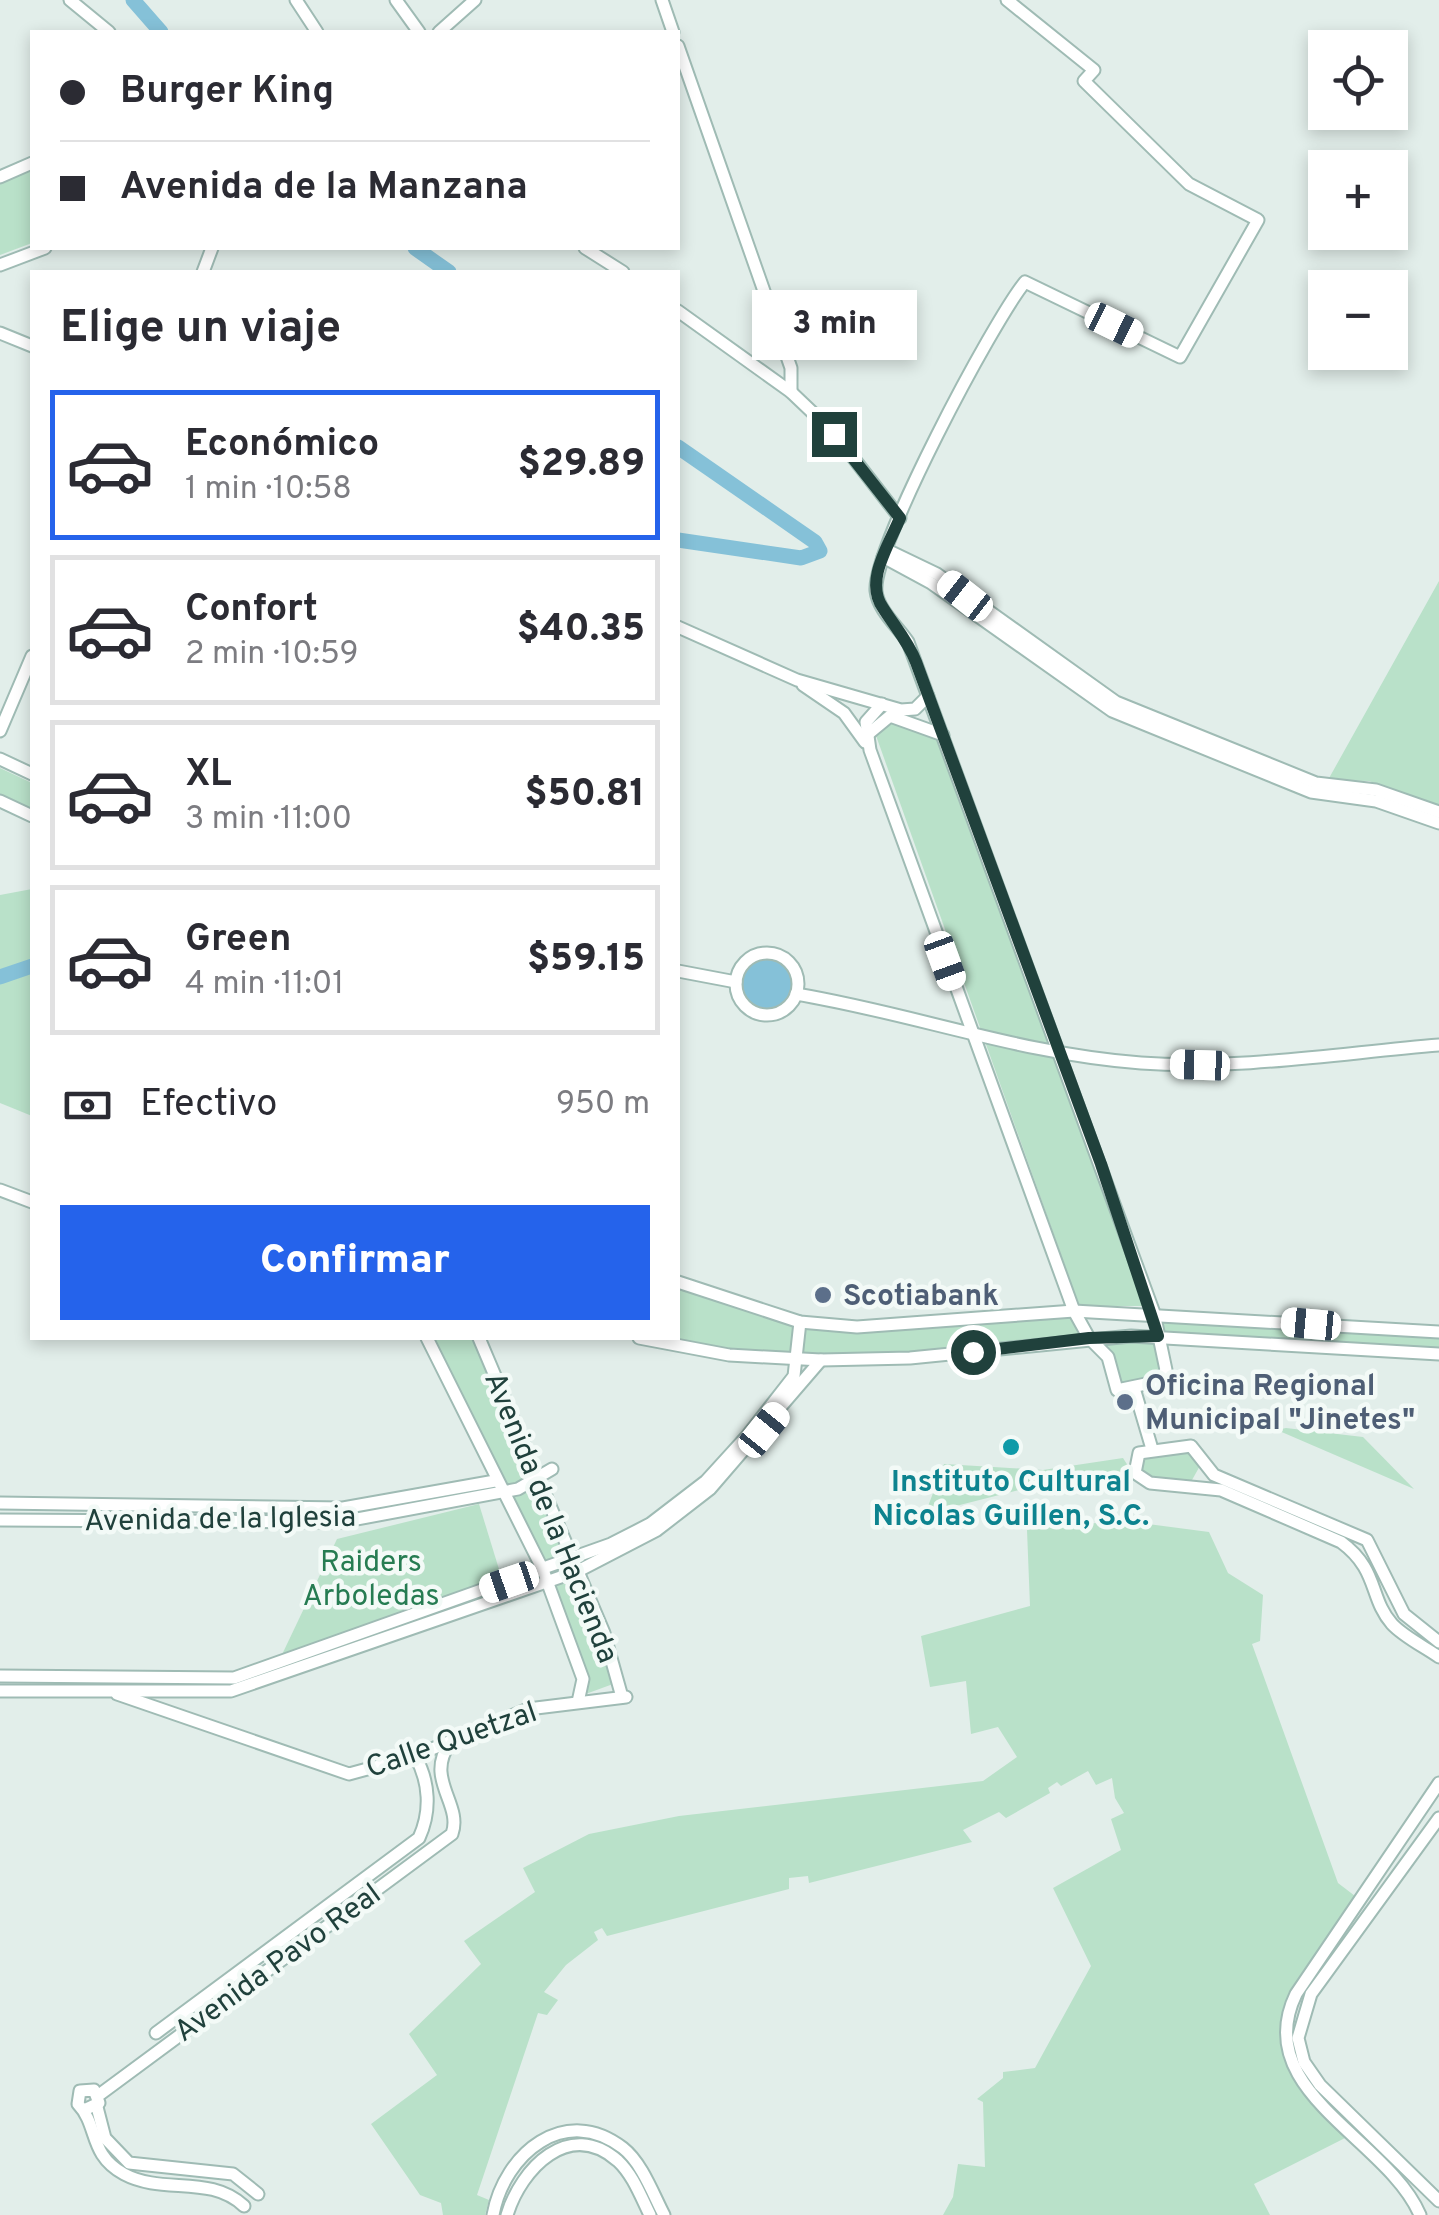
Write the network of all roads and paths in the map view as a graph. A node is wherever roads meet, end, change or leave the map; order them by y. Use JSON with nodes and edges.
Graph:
{"nodes":[{"id":1,"x":70,"y":0,"type":"edge"},
{"id":2,"x":296,"y":0,"type":"edge"},
{"id":3,"x":396,"y":0,"type":"edge"},
{"id":4,"x":475,"y":0,"type":"edge"},
{"id":5,"x":662,"y":0,"type":"edge"},
{"id":6,"x":1007,"y":0,"type":"edge"},
{"id":7,"x":108,"y":30,"type":"edge"},
{"id":8,"x":316,"y":30,"type":"edge"},
{"id":9,"x":418,"y":30,"type":"edge"},
{"id":10,"x":441,"y":30,"type":"edge"},
{"id":11,"x":672,"y":30,"type":"edge"},
{"id":12,"x":680,"y":52,"type":"edge"},
{"id":13,"x":30,"y":165,"type":"edge"},
{"id":14,"x":0,"y":176,"type":"edge"},
{"id":15,"x":40,"y":250,"type":"edge"},
{"id":16,"x":588,"y":250,"type":"edge"},
{"id":17,"x":0,"y":265,"type":"edge"},
{"id":18,"x":619,"y":270,"type":"edge"},
{"id":19,"x":680,"y":311,"type":"edge"},
{"id":20,"x":0,"y":332,"type":"edge"},
{"id":21,"x":30,"y":345,"type":"edge"},
{"id":22,"x":792,"y":392,"type":"junction"},
{"id":23,"x":900,"y":518,"type":"junction"},
{"id":24,"x":885,"y":554,"type":"junction"},
{"id":25,"x":680,"y":628,"type":"edge"},
{"id":26,"x":30,"y":661,"type":"edge"},
{"id":27,"x":796,"y":680,"type":"junction"},
{"id":28,"x":928,"y":696,"type":"junction"},
{"id":29,"x":882,"y":704,"type":"junction"},
{"id":30,"x":0,"y":730,"type":"edge"},
{"id":31,"x":943,"y":735,"type":"junction"},
{"id":32,"x":867,"y":736,"type":"junction"},
{"id":33,"x":870,"y":750,"type":"junction"},
{"id":34,"x":0,"y":759,"type":"edge"},
{"id":35,"x":30,"y":773,"type":"edge"},
{"id":36,"x":0,"y":801,"type":"edge"},
{"id":37,"x":1439,"y":812,"type":"edge"},
{"id":38,"x":30,"y":815,"type":"edge"},
{"id":39,"x":1439,"y":823,"type":"edge"},
{"id":40,"x":680,"y":972,"type":"edge"},
{"id":41,"x":736,"y":982,"type":"junction"},
{"id":42,"x":796,"y":994,"type":"junction"},
{"id":43,"x":970,"y":1031,"type":"junction"},
{"id":44,"x":1439,"y":1045,"type":"edge"},
{"id":45,"x":1061,"y":1054,"type":"junction"},
{"id":46,"x":0,"y":1190,"type":"edge"},
{"id":47,"x":30,"y":1201,"type":"edge"},
{"id":48,"x":680,"y":1283,"type":"edge"},
{"id":49,"x":1074,"y":1312,"type":"junction"},
{"id":50,"x":1154,"y":1313,"type":"junction"},
{"id":51,"x":800,"y":1322,"type":"junction"},
{"id":52,"x":1439,"y":1332,"type":"edge"},
{"id":53,"x":1158,"y":1336,"type":"junction"},
{"id":54,"x":1089,"y":1338,"type":"junction"},
{"id":55,"x":428,"y":1340,"type":"edge"},
{"id":56,"x":479,"y":1340,"type":"edge"},
{"id":57,"x":649,"y":1340,"type":"edge"},
{"id":58,"x":1439,"y":1354,"type":"edge"},
{"id":59,"x":793,"y":1358,"type":"junction"},
{"id":60,"x":821,"y":1360,"type":"junction"},
{"id":61,"x":1134,"y":1388,"type":"junction"},
{"id":62,"x":1146,"y":1451,"type":"junction"},
{"id":63,"x":1202,"y":1464,"type":"junction"},
{"id":64,"x":552,"y":1469,"type":"dead end"},
{"id":65,"x":538,"y":1479,"type":"junction"},
{"id":66,"x":1180,"y":1485,"type":"junction"},
{"id":67,"x":498,"y":1487,"type":"junction"},
{"id":68,"x":0,"y":1503,"type":"edge"},
{"id":69,"x":0,"y":1520,"type":"edge"},
{"id":70,"x":575,"y":1566,"type":"junction"},
{"id":71,"x":545,"y":1576,"type":"junction"},
{"id":72,"x":1392,"y":1586,"type":"junction"},
{"id":73,"x":1378,"y":1590,"type":"junction"},
{"id":74,"x":1439,"y":1642,"type":"edge"},
{"id":75,"x":1439,"y":1658,"type":"edge"},
{"id":76,"x":0,"y":1676,"type":"edge"},
{"id":77,"x":169,"y":1691,"type":"junction"},
{"id":78,"x":0,"y":1692,"type":"edge"},
{"id":79,"x":111,"y":1692,"type":"junction"},
{"id":80,"x":624,"y":1697,"type":"joint"},
{"id":81,"x":578,"y":1702,"type":"junction"},
{"id":82,"x":166,"y":1714,"type":"junction"},
{"id":83,"x":452,"y":1740,"type":"junction"},
{"id":84,"x":416,"y":1756,"type":"junction"},
{"id":85,"x":1439,"y":1783,"type":"edge"},
{"id":86,"x":1439,"y":1818,"type":"edge"},
{"id":87,"x":156,"y":2033,"type":"dead end"},
{"id":88,"x":93,"y":2104,"type":"junction"},
{"id":89,"x":258,"y":2194,"type":"dead end"},
{"id":90,"x":1439,"y":2201,"type":"edge"},
{"id":91,"x":244,"y":2206,"type":"dead end"},
{"id":92,"x":493,"y":2215,"type":"edge"},
{"id":93,"x":508,"y":2215,"type":"edge"},
{"id":94,"x":650,"y":2215,"type":"edge"},
{"id":95,"x":664,"y":2215,"type":"edge"},
{"id":96,"x":1420,"y":2215,"type":"edge"}],
"edges":[{"from":1,"to":7,"type":"street"},
{"from":2,"to":8,"type":"street"},
{"from":3,"to":9,"type":"street"},
{"from":4,"to":10,"type":"street"},
{"from":5,"to":11,"type":"street"},
{"from":6,"to":23,"type":"street"},
{"from":12,"to":22,"type":"street"},
{"from":13,"to":14,"type":"street"},
{"from":15,"to":17,"type":"street"},
{"from":16,"to":18,"type":"street"},
{"from":19,"to":22,"type":"street"},
{"from":20,"to":21,"type":"street"},
{"from":22,"to":23,"type":"street"},
{"from":23,"to":24,"type":"street"},
{"from":24,"to":28,"type":"street"},
{"from":24,"to":37,"type":"street"},
{"from":24,"to":39,"type":"street"},
{"from":25,"to":27,"type":"street"},
{"from":26,"to":30,"type":"street"},
{"from":27,"to":29,"type":"street"},
{"from":27,"to":33,"type":"street"},
{"from":28,"to":29,"type":"street"},
{"from":28,"to":31,"type":"street"},
{"from":29,"to":32,"type":"street"},
{"from":31,"to":32,"type":"street"},
{"from":31,"to":45,"type":"street"},
{"from":32,"to":33,"type":"street"},
{"from":33,"to":43,"type":"street"},
{"from":34,"to":35,"type":"street"},
{"from":36,"to":38,"type":"street"},
{"from":40,"to":41,"type":"street"},
{"from":41,"to":42,"type":"street"},
{"from":41,"to":42,"type":"street"},
{"from":42,"to":43,"type":"street"},
{"from":43,"to":45,"type":"street"},
{"from":43,"to":49,"type":"street"},
{"from":44,"to":45,"type":"street"},
{"from":45,"to":50,"type":"street"},
{"from":46,"to":47,"type":"street"},
{"from":48,"to":51,"type":"street"},
{"from":49,"to":50,"type":"street"},
{"from":49,"to":51,"type":"street"},
{"from":49,"to":54,"type":"street"},
{"from":50,"to":52,"type":"street"},
{"from":50,"to":53,"type":"street"},
{"from":51,"to":59,"type":"street"},
{"from":53,"to":54,"type":"street"},
{"from":53,"to":58,"type":"street"},
{"from":53,"to":61,"type":"street"},
{"from":54,"to":60,"type":"street"},
{"from":54,"to":61,"type":"street"},
{"from":55,"to":67,"type":"street","name":"Avenida de la Hacienda"},
{"from":56,"to":65,"type":"street","name":"Avenida de la Hacienda"},
{"from":57,"to":59,"type":"street"},
{"from":59,"to":60,"type":"street"},
{"from":59,"to":70,"type":"street"},
{"from":60,"to":70,"type":"street"},
{"from":61,"to":62,"type":"street"},
{"from":62,"to":63,"type":"street"},
{"from":62,"to":66,"type":"street"},
{"from":63,"to":66,"type":"street"},
{"from":63,"to":72,"type":"street"},
{"from":64,"to":65,"type":"street","name":"Avenida de la Iglesia"},
{"from":65,"to":67,"type":"street","name":"Avenida de la Iglesia"},
{"from":65,"to":70,"type":"street","name":"Avenida de la Hacienda"},
{"from":66,"to":73,"type":"street"},
{"from":67,"to":68,"type":"street","name":"Avenida de la Iglesia"},
{"from":67,"to":69,"type":"street","name":"Avenida de la Iglesia"},
{"from":67,"to":71,"type":"street","name":"Avenida de la Hacienda"},
{"from":70,"to":71,"type":"street"},
{"from":70,"to":80,"type":"street","name":"Avenida de la Hacienda"},
{"from":71,"to":76,"type":"street"},
{"from":71,"to":77,"type":"street"},
{"from":71,"to":81,"type":"street","name":"Avenida de la Hacienda"},
{"from":72,"to":73,"type":"street"},
{"from":72,"to":74,"type":"street"},
{"from":73,"to":75,"type":"street"},
{"from":77,"to":79,"type":"street"},
{"from":77,"to":82,"type":"street"},
{"from":78,"to":79,"type":"street"},
{"from":79,"to":82,"type":"street","name":"Calle Quetzal"},
{"from":80,"to":81,"type":"street","name":"Calle Quetzal"},
{"from":81,"to":83,"type":"street","name":"Calle Quetzal"},
{"from":82,"to":84,"type":"street","name":"Calle Quetzal"},
{"from":83,"to":84,"type":"street","name":"Calle Quetzal"},
{"from":83,"to":88,"type":"street","name":"Avenida Pavo Real"},
{"from":84,"to":87,"type":"street","name":"Avenida Pavo Real"},
{"from":85,"to":96,"type":"street"},
{"from":86,"to":90,"type":"street"},
{"from":88,"to":89,"type":"street"},
{"from":88,"to":91,"type":"street"},
{"from":92,"to":95,"type":"street"},
{"from":93,"to":94,"type":"street"}]}
